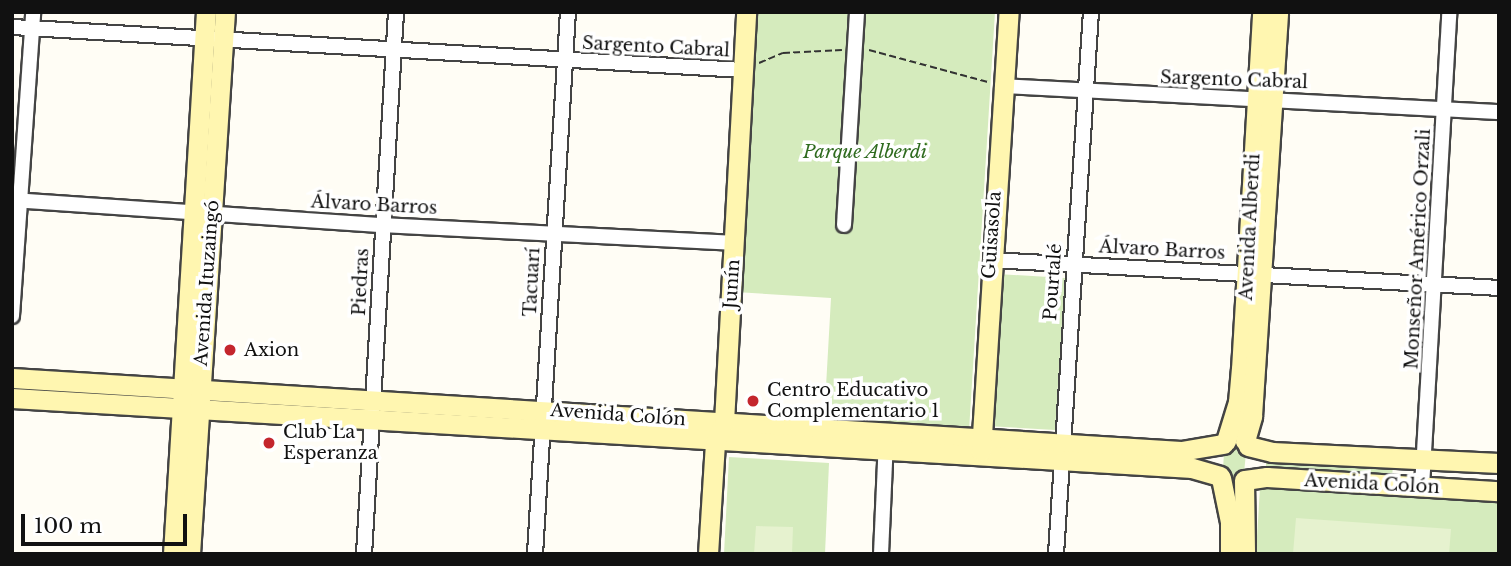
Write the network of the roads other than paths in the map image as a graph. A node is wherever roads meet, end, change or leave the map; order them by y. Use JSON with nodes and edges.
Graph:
{"nodes":[{"id":1,"x":33,"y":12,"type":"edge"},
{"id":2,"x":206,"y":12,"type":"edge"},
{"id":3,"x":225,"y":12,"type":"edge"},
{"id":4,"x":396,"y":12,"type":"edge"},
{"id":5,"x":568,"y":12,"type":"edge"},
{"id":6,"x":746,"y":12,"type":"edge"},
{"id":7,"x":857,"y":12,"type":"edge"},
{"id":8,"x":1009,"y":12,"type":"edge"},
{"id":9,"x":1091,"y":12,"type":"edge"},
{"id":10,"x":1262,"y":12,"type":"edge"},
{"id":11,"x":1278,"y":12,"type":"edge"},
{"id":12,"x":1449,"y":12,"type":"edge"},
{"id":13,"x":12,"y":27,"type":"edge"},
{"id":14,"x":32,"y":28,"type":"junction"},
{"id":15,"x":214,"y":40,"type":"junction"},
{"id":16,"x":394,"y":50,"type":"junction"},
{"id":17,"x":566,"y":61,"type":"junction"},
{"id":18,"x":742,"y":70,"type":"junction"},
{"id":19,"x":1002,"y":86,"type":"junction"},
{"id":20,"x":1085,"y":92,"type":"junction"},
{"id":21,"x":1265,"y":101,"type":"junction"},
{"id":22,"x":1444,"y":108,"type":"junction"},
{"id":23,"x":1499,"y":112,"type":"edge"},
{"id":24,"x":17,"y":200,"type":"edge"},
{"id":25,"x":202,"y":212,"type":"junction"},
{"id":26,"x":383,"y":225,"type":"junction"},
{"id":27,"x":844,"y":225,"type":"dead end"},
{"id":28,"x":554,"y":233,"type":"junction"},
{"id":29,"x":735,"y":243,"type":"junction"},
{"id":30,"x":991,"y":260,"type":"junction"},
{"id":31,"x":1074,"y":265,"type":"junction"},
{"id":32,"x":1254,"y":273,"type":"junction"},
{"id":33,"x":1436,"y":284,"type":"junction"},
{"id":34,"x":1499,"y":288,"type":"edge"},
{"id":35,"x":12,"y":316,"type":"edge"},
{"id":36,"x":12,"y":378,"type":"edge"},
{"id":37,"x":12,"y":398,"type":"edge"},
{"id":38,"x":191,"y":400,"type":"junction"},
{"id":39,"x":374,"y":410,"type":"junction"},
{"id":40,"x":542,"y":420,"type":"junction"},
{"id":41,"x":724,"y":422,"type":"junction"},
{"id":42,"x":715,"y":442,"type":"junction"},
{"id":43,"x":886,"y":442,"type":"junction"},
{"id":44,"x":1061,"y":443,"type":"junction"},
{"id":45,"x":1235,"y":443,"type":"junction"},
{"id":46,"x":981,"y":449,"type":"junction"},
{"id":47,"x":1427,"y":457,"type":"junction"},
{"id":48,"x":1061,"y":463,"type":"junction"},
{"id":49,"x":1499,"y":463,"type":"edge"},
{"id":50,"x":1220,"y":477,"type":"junction"},
{"id":51,"x":1245,"y":480,"type":"junction"},
{"id":52,"x":1422,"y":487,"type":"junction"},
{"id":53,"x":1499,"y":491,"type":"edge"},
{"id":54,"x":173,"y":554,"type":"edge"},
{"id":55,"x":190,"y":554,"type":"edge"},
{"id":56,"x":364,"y":554,"type":"edge"},
{"id":57,"x":535,"y":554,"type":"edge"},
{"id":58,"x":708,"y":554,"type":"edge"},
{"id":59,"x":881,"y":554,"type":"edge"},
{"id":60,"x":1056,"y":554,"type":"edge"},
{"id":61,"x":1230,"y":554,"type":"edge"},
{"id":62,"x":1245,"y":554,"type":"edge"}],
"edges":[{"from":1,"to":14,"type":"street"},
{"from":2,"to":15,"type":"main road","name":"Avenida Ituzaingó"},
{"from":3,"to":15,"type":"main road","name":"Avenida Ituzaingó"},
{"from":4,"to":16,"type":"street","name":"Piedras"},
{"from":5,"to":17,"type":"street","name":"Tacuarí"},
{"from":6,"to":18,"type":"main road","name":"Junín"},
{"from":7,"to":27,"type":"street"},
{"from":8,"to":19,"type":"main road","name":"Guisasola"},
{"from":9,"to":20,"type":"street","name":"Pourtalé"},
{"from":10,"to":21,"type":"main road","name":"Avenida Alberdi"},
{"from":11,"to":21,"type":"main road","name":"Avenida Alberdi"},
{"from":12,"to":22,"type":"street","name":"Monseñor Américo Orzali"},
{"from":13,"to":14,"type":"street","name":"Sargento Cabral"},
{"from":14,"to":15,"type":"street","name":"Sargento Cabral"},
{"from":14,"to":24,"type":"street"},
{"from":15,"to":16,"type":"street","name":"Sargento Cabral"},
{"from":15,"to":25,"type":"main road","name":"Avenida Ituzaingó"},
{"from":16,"to":17,"type":"street","name":"Sargento Cabral"},
{"from":16,"to":26,"type":"street","name":"Piedras"},
{"from":17,"to":18,"type":"street","name":"Sargento Cabral"},
{"from":17,"to":28,"type":"street","name":"Tacuarí"},
{"from":18,"to":29,"type":"main road","name":"Junín"},
{"from":19,"to":20,"type":"street","name":"Sargento Cabral"},
{"from":19,"to":30,"type":"main road","name":"Guisasola"},
{"from":20,"to":21,"type":"street","name":"Sargento Cabral"},
{"from":20,"to":31,"type":"street","name":"Pourtalé"},
{"from":21,"to":22,"type":"street","name":"Sargento Cabral"},
{"from":21,"to":32,"type":"main road","name":"Avenida Alberdi"},
{"from":22,"to":23,"type":"street","name":"Sargento Cabral"},
{"from":22,"to":33,"type":"street","name":"Monseñor Américo Orzali"},
{"from":24,"to":25,"type":"street","name":"Álvaro Barros"},
{"from":24,"to":35,"type":"street"},
{"from":25,"to":26,"type":"street","name":"Álvaro Barros"},
{"from":25,"to":38,"type":"main road","name":"Avenida Ituzaingó"},
{"from":26,"to":28,"type":"street","name":"Álvaro Barros"},
{"from":26,"to":39,"type":"street","name":"Piedras"},
{"from":28,"to":29,"type":"street","name":"Álvaro Barros"},
{"from":28,"to":40,"type":"street","name":"Tacuarí"},
{"from":29,"to":41,"type":"main road","name":"Junín"},
{"from":30,"to":31,"type":"street","name":"Álvaro Barros"},
{"from":30,"to":46,"type":"main road","name":"Guisasola"},
{"from":31,"to":32,"type":"street","name":"Álvaro Barros"},
{"from":31,"to":44,"type":"street","name":"Pourtalé"},
{"from":32,"to":33,"type":"street","name":"Álvaro Barros"},
{"from":32,"to":45,"type":"main road","name":"Avenida Alberdi"},
{"from":33,"to":34,"type":"street","name":"Álvaro Barros"},
{"from":33,"to":47,"type":"street","name":"Monseñor Américo Orzali"},
{"from":36,"to":38,"type":"main road","name":"Avenida Colón"},
{"from":37,"to":38,"type":"main road","name":"Avenida Colón"},
{"from":38,"to":39,"type":"main road","name":"Avenida Colón"},
{"from":38,"to":54,"type":"main road","name":"Avenida Ituzaingó"},
{"from":38,"to":55,"type":"main road","name":"Avenida Ituzaingó"},
{"from":39,"to":40,"type":"main road","name":"Avenida Colón"},
{"from":39,"to":56,"type":"street","name":"Piedras"},
{"from":40,"to":41,"type":"main road","name":"Avenida Colón"},
{"from":40,"to":42,"type":"main road","name":"Avenida Colón"},
{"from":40,"to":57,"type":"street","name":"Tacuarí"},
{"from":41,"to":42,"type":"main road","name":"Junín"},
{"from":41,"to":43,"type":"main road","name":"Avenida Colón"},
{"from":42,"to":43,"type":"main road","name":"Avenida Colón"},
{"from":42,"to":58,"type":"main road","name":"Junín"},
{"from":43,"to":46,"type":"main road","name":"Avenida Colón"},
{"from":43,"to":59,"type":"street"},
{"from":44,"to":45,"type":"main road","name":"Avenida Colón"},
{"from":44,"to":46,"type":"main road","name":"Avenida Colón"},
{"from":44,"to":48,"type":"street","name":"Pourtalé"},
{"from":45,"to":47,"type":"main road","name":"Avenida Colón"},
{"from":45,"to":50,"type":"main road"},
{"from":45,"to":51,"type":"main road"},
{"from":46,"to":48,"type":"main road","name":"Avenida Colón"},
{"from":47,"to":49,"type":"main road","name":"Avenida Colón"},
{"from":47,"to":52,"type":"street","name":"Monseñor Américo Orzali"},
{"from":48,"to":50,"type":"main road","name":"Avenida Colón"},
{"from":48,"to":60,"type":"street","name":"Pourtalé"},
{"from":50,"to":51,"type":"main road","name":"Avenida Colón"},
{"from":50,"to":61,"type":"main road"},
{"from":51,"to":52,"type":"main road","name":"Avenida Colón"},
{"from":51,"to":62,"type":"main road"},
{"from":52,"to":53,"type":"main road","name":"Avenida Colón"}]}
